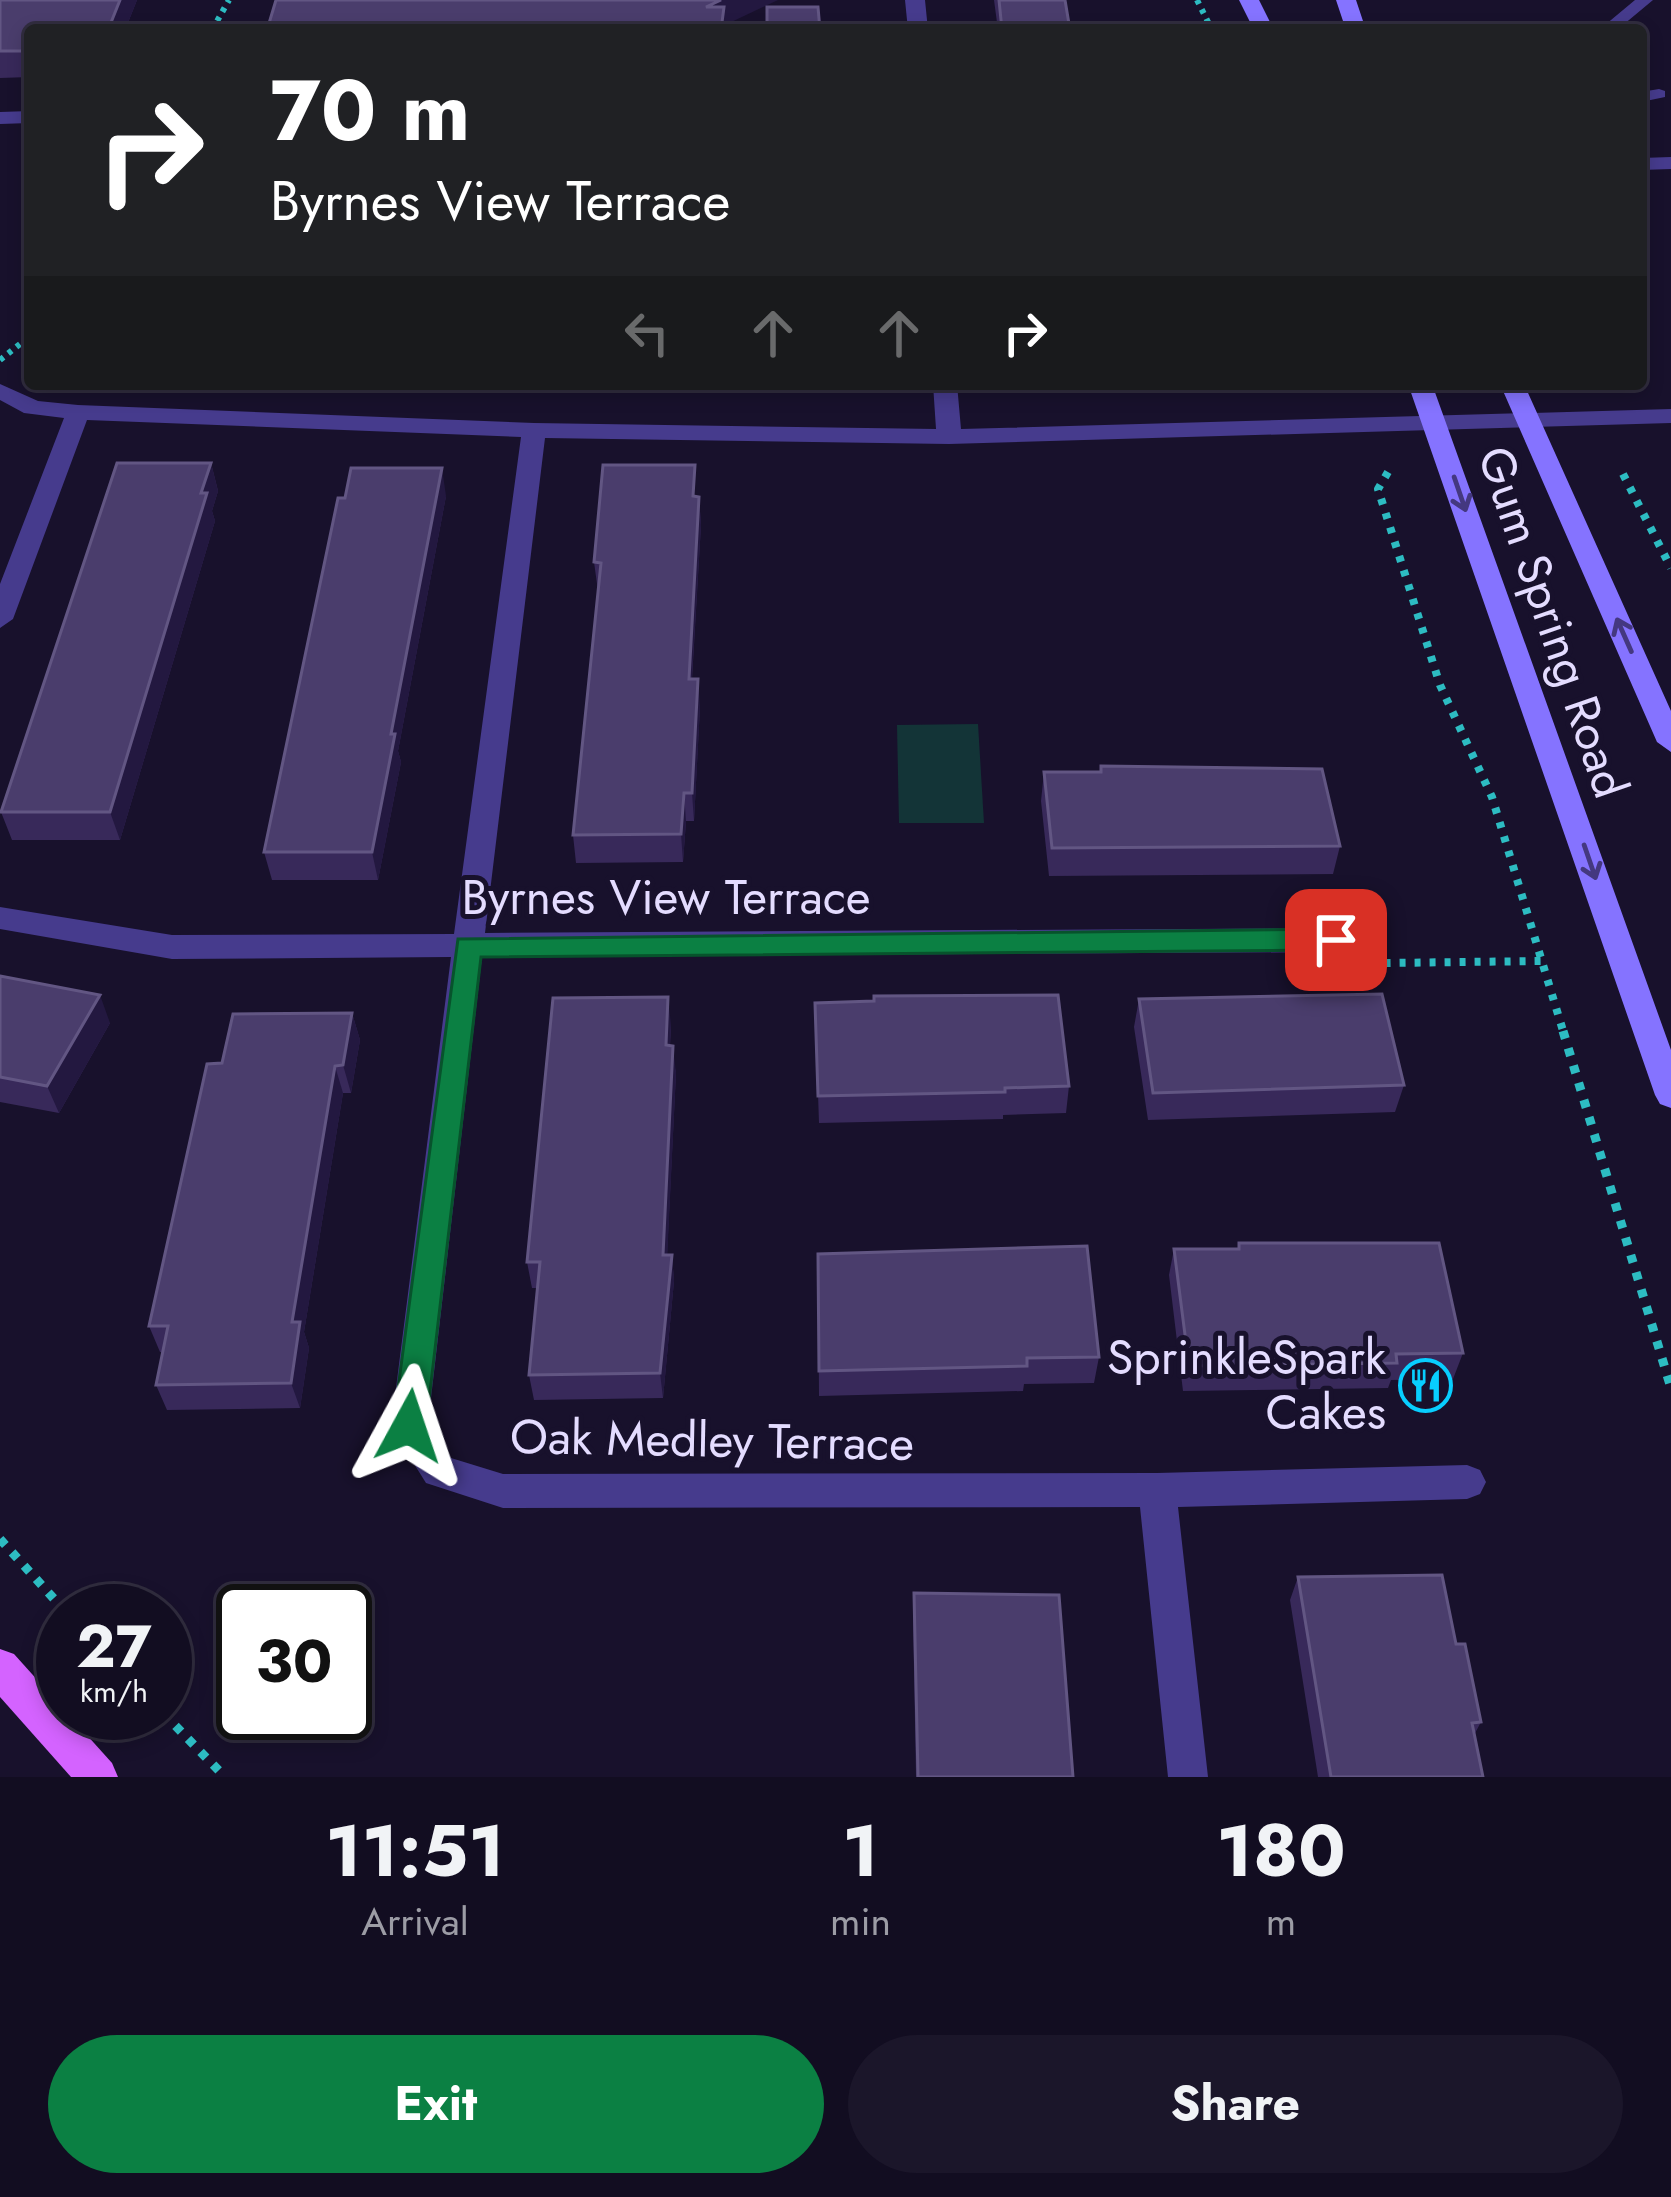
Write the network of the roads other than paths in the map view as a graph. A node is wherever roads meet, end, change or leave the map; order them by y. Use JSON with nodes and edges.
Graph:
{"nodes":[{"id":1,"x":1645,"y":0,"type":"edge"},
{"id":2,"x":1615,"y":24,"type":"edge"},
{"id":3,"x":945,"y":390,"type":"edge"},
{"id":4,"x":1422,"y":390,"type":"edge"},
{"id":5,"x":1515,"y":390,"type":"edge"},
{"id":6,"x":0,"y":391,"type":"edge"},
{"id":7,"x":77,"y":412,"type":"junction"},
{"id":8,"x":1671,"y":416,"type":"edge"},
{"id":9,"x":1530,"y":423,"type":"junction"},
{"id":10,"x":1436,"y":426,"type":"junction"},
{"id":11,"x":534,"y":430,"type":"junction"},
{"id":12,"x":949,"y":437,"type":"junction"},
{"id":13,"x":0,"y":619,"type":"edge"},
{"id":14,"x":1671,"y":742,"type":"edge"},
{"id":15,"x":0,"y":918,"type":"edge"},
{"id":16,"x":1336,"y":940,"type":"dead end"},
{"id":17,"x":468,"y":946,"type":"junction"},
{"id":18,"x":1671,"y":1095,"type":"edge"},
{"id":19,"x":1467,"y":1482,"type":"dead end"},
{"id":20,"x":1157,"y":1490,"type":"junction"},
{"id":21,"x":0,"y":1668,"type":"edge"},
{"id":22,"x":98,"y":1777,"type":"edge"},
{"id":23,"x":1188,"y":1777,"type":"edge"}],
"edges":[{"from":1,"to":2,"type":"lane"},
{"from":3,"to":12,"type":"street"},
{"from":4,"to":10,"type":"main road","name":"Gum Spring Road"},
{"from":5,"to":9,"type":"main road","name":"Gum Spring Road"},
{"from":6,"to":7,"type":"street"},
{"from":7,"to":11,"type":"street"},
{"from":7,"to":13,"type":"street"},
{"from":8,"to":9,"type":"street"},
{"from":9,"to":10,"type":"street"},
{"from":14,"to":9,"type":"main road","name":"Gum Spring Road","one_way":true},
{"from":10,"to":12,"type":"street"},
{"from":10,"to":18,"type":"main road","name":"Gum Spring Road","one_way":true},
{"from":11,"to":12,"type":"street"},
{"from":11,"to":17,"type":"street","name":"Oak Medley Terrace"},
{"from":15,"to":17,"type":"street","name":"Byrnes View Terrace"},
{"from":16,"to":17,"type":"street","name":"Byrnes View Terrace"},
{"from":17,"to":20,"type":"street","name":"Oak Medley Terrace"},
{"from":19,"to":20,"type":"street","name":"Oak Medley Terrace"},
{"from":20,"to":23,"type":"street"},
{"from":21,"to":22,"type":"main road"}]}
